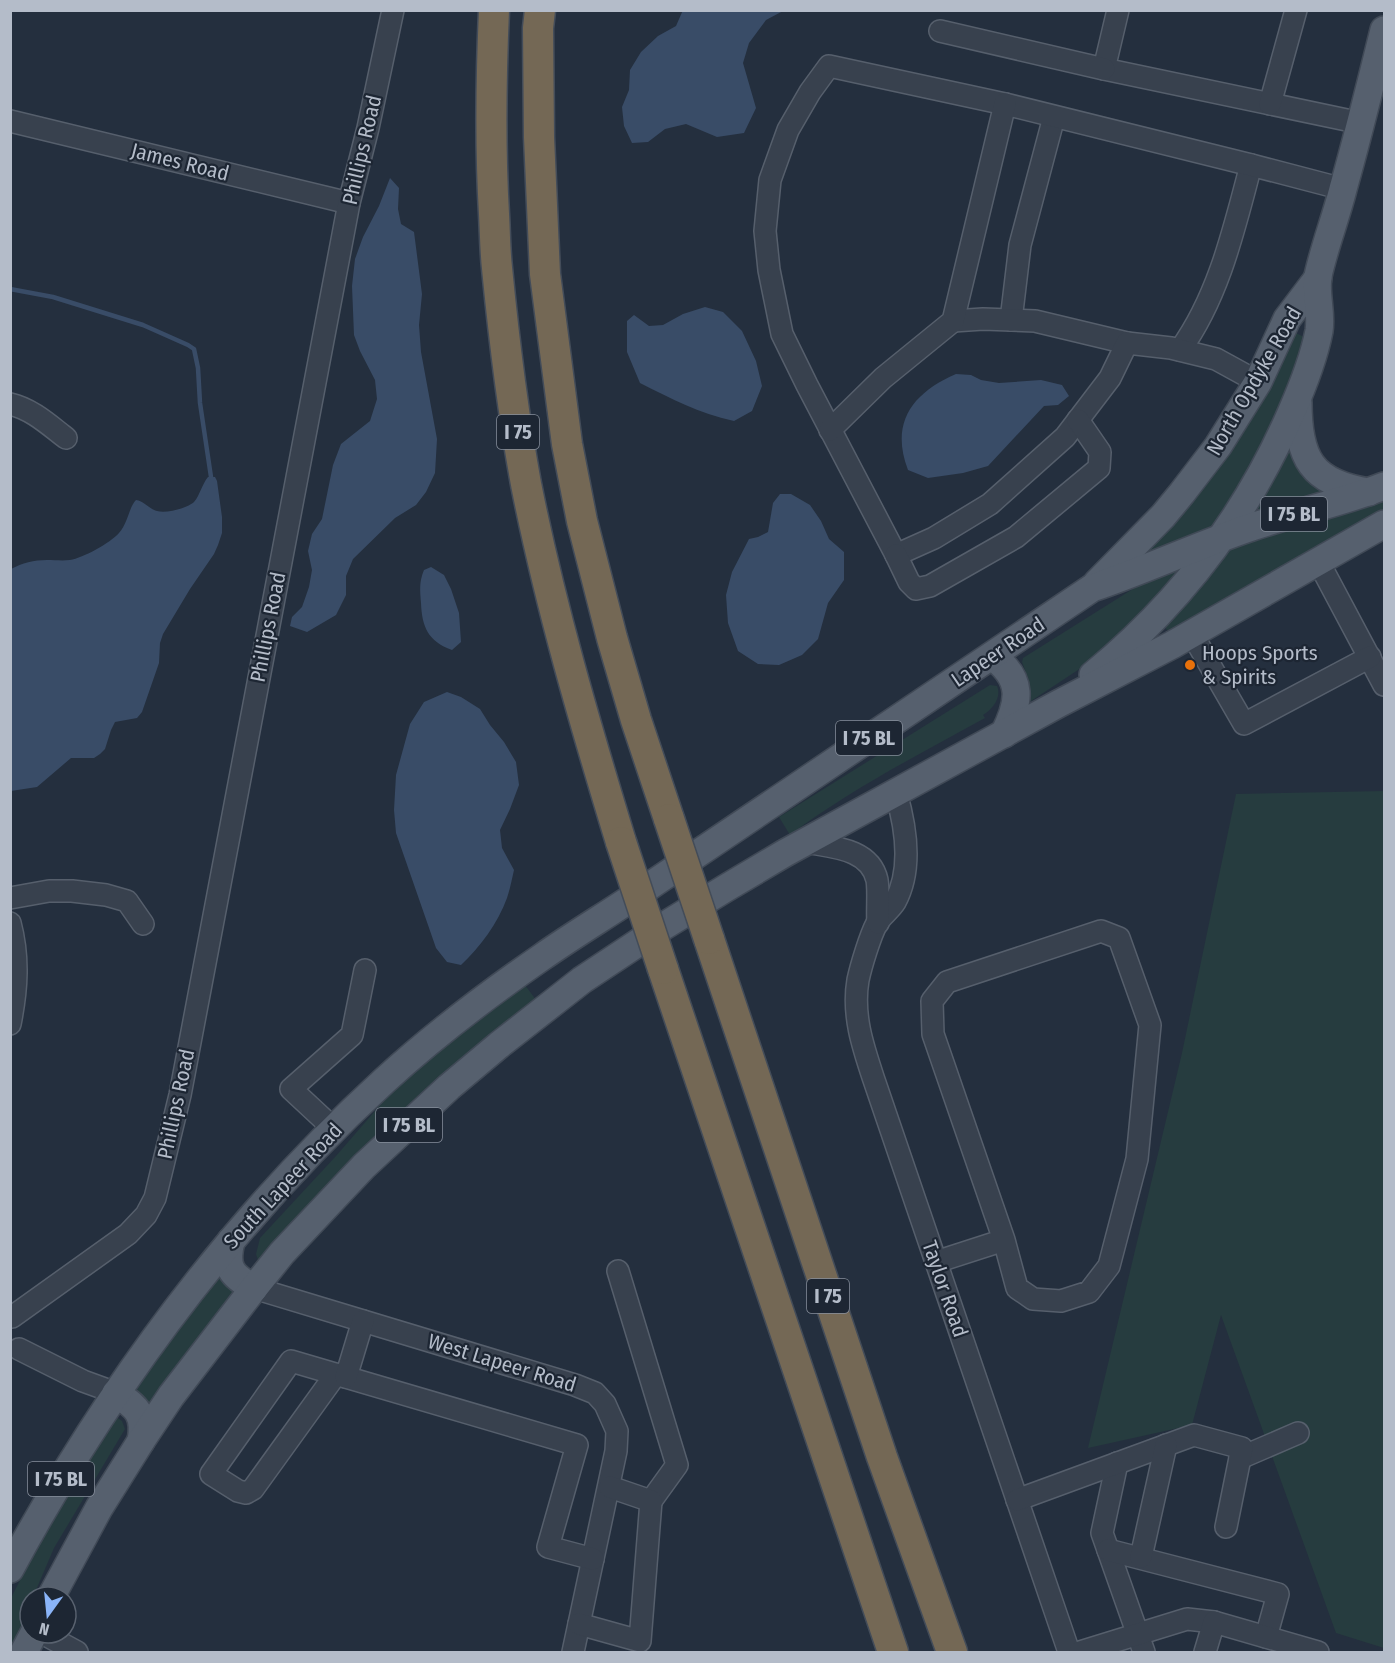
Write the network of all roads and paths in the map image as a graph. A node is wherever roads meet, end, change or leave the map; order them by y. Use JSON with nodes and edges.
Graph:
{"nodes":[{"id":1,"x":393,"y":10,"type":"edge"},
{"id":2,"x":494,"y":10,"type":"edge"},
{"id":3,"x":540,"y":10,"type":"edge"},
{"id":4,"x":1118,"y":10,"type":"edge"},
{"id":5,"x":1296,"y":10,"type":"edge"},
{"id":6,"x":1384,"y":30,"type":"edge"},
{"id":7,"x":940,"y":31,"type":"dead end"},
{"id":8,"x":1104,"y":69,"type":"junction"},
{"id":9,"x":1005,"y":104,"type":"junction"},
{"id":10,"x":1270,"y":104,"type":"junction"},
{"id":11,"x":1054,"y":117,"type":"junction"},
{"id":12,"x":10,"y":122,"type":"edge"},
{"id":13,"x":1361,"y":123,"type":"junction"},
{"id":14,"x":1251,"y":165,"type":"junction"},
{"id":15,"x":1343,"y":189,"type":"junction"},
{"id":16,"x":349,"y":203,"type":"junction"},
{"id":17,"x":1318,"y":278,"type":"junction"},
{"id":18,"x":1011,"y":320,"type":"junction"},
{"id":19,"x":953,"y":321,"type":"junction"},
{"id":20,"x":1127,"y":343,"type":"junction"},
{"id":21,"x":1180,"y":350,"type":"junction"},
{"id":22,"x":1258,"y":382,"type":"junction"},
{"id":23,"x":1298,"y":396,"type":"junction"},
{"id":24,"x":10,"y":404,"type":"edge"},
{"id":25,"x":1078,"y":420,"type":"junction"},
{"id":26,"x":830,"y":430,"type":"junction"},
{"id":27,"x":66,"y":438,"type":"dead end"},
{"id":28,"x":1377,"y":489,"type":"edge"},
{"id":29,"x":1384,"y":524,"type":"edge"},
{"id":30,"x":1220,"y":538,"type":"junction"},
{"id":31,"x":896,"y":555,"type":"junction"},
{"id":32,"x":1318,"y":561,"type":"junction"},
{"id":33,"x":1092,"y":588,"type":"junction"},
{"id":34,"x":1192,"y":634,"type":"junction"},
{"id":35,"x":992,"y":657,"type":"junction"},
{"id":36,"x":1370,"y":657,"type":"junction"},
{"id":37,"x":1384,"y":685,"type":"edge"},
{"id":38,"x":1058,"y":704,"type":"junction"},
{"id":39,"x":1004,"y":734,"type":"junction"},
{"id":40,"x":896,"y":793,"type":"junction"},
{"id":41,"x":805,"y":842,"type":"junction"},
{"id":42,"x":647,"y":888,"type":"joint"},
{"id":43,"x":10,"y":898,"type":"edge"},
{"id":44,"x":10,"y":923,"type":"edge"},
{"id":45,"x":878,"y":923,"type":"junction"},
{"id":46,"x":143,"y":924,"type":"dead end"},
{"id":47,"x":365,"y":970,"type":"dead end"},
{"id":48,"x":10,"y":1024,"type":"edge"},
{"id":49,"x":334,"y":1129,"type":"junction"},
{"id":50,"x":1004,"y":1240,"type":"junction"},
{"id":51,"x":231,"y":1241,"type":"junction"},
{"id":52,"x":936,"y":1262,"type":"junction"},
{"id":53,"x":618,"y":1271,"type":"dead end"},
{"id":54,"x":254,"y":1288,"type":"junction"},
{"id":55,"x":11,"y":1317,"type":"edge"},
{"id":56,"x":363,"y":1321,"type":"junction"},
{"id":57,"x":15,"y":1355,"type":"edge"},
{"id":58,"x":341,"y":1376,"type":"junction"},
{"id":59,"x":116,"y":1393,"type":"junction"},
{"id":60,"x":1298,"y":1433,"type":"dead end"},
{"id":61,"x":141,"y":1442,"type":"junction"},
{"id":62,"x":1166,"y":1445,"type":"junction"},
{"id":63,"x":1240,"y":1458,"type":"junction"},
{"id":64,"x":1117,"y":1463,"type":"junction"},
{"id":65,"x":610,"y":1487,"type":"junction"},
{"id":66,"x":1017,"y":1500,"type":"junction"},
{"id":67,"x":651,"y":1501,"type":"junction"},
{"id":68,"x":1226,"y":1527,"type":"dead end"},
{"id":69,"x":1108,"y":1550,"type":"junction"},
{"id":70,"x":1141,"y":1557,"type":"junction"},
{"id":71,"x":593,"y":1559,"type":"junction"},
{"id":72,"x":10,"y":1569,"type":"edge"},
{"id":73,"x":57,"y":1585,"type":"edge"},
{"id":74,"x":1214,"y":1622,"type":"junction"},
{"id":75,"x":579,"y":1624,"type":"junction"},
{"id":76,"x":1266,"y":1637,"type":"junction"},
{"id":77,"x":1141,"y":1644,"type":"edge"},
{"id":78,"x":63,"y":1645,"type":"edge"},
{"id":79,"x":77,"y":1653,"type":"edge"},
{"id":80,"x":573,"y":1653,"type":"edge"},
{"id":81,"x":893,"y":1653,"type":"edge"},
{"id":82,"x":952,"y":1653,"type":"edge"},
{"id":83,"x":1069,"y":1653,"type":"edge"},
{"id":84,"x":1080,"y":1653,"type":"edge"},
{"id":85,"x":1205,"y":1653,"type":"edge"},
{"id":86,"x":1318,"y":1653,"type":"edge"}],
"edges":[{"from":1,"to":16,"type":"street","name":"Phillips Road"},
{"from":2,"to":81,"type":"highway","number":"I 75","bridge":true},
{"from":3,"to":82,"type":"highway","number":"I 75","bridge":true},
{"from":4,"to":8,"type":"street"},
{"from":5,"to":10,"type":"street"},
{"from":6,"to":13,"type":"main road","name":"North Opdyke Road"},
{"from":7,"to":8,"type":"street"},
{"from":8,"to":10,"type":"street"},
{"from":9,"to":11,"type":"street"},
{"from":9,"to":19,"type":"street"},
{"from":9,"to":26,"type":"street"},
{"from":10,"to":13,"type":"street"},
{"from":11,"to":14,"type":"street"},
{"from":11,"to":18,"type":"street"},
{"from":12,"to":16,"type":"street","name":"James Road"},
{"from":13,"to":15,"type":"main road","name":"North Opdyke Road"},
{"from":14,"to":15,"type":"street"},
{"from":14,"to":21,"type":"street"},
{"from":15,"to":17,"type":"main road","name":"North Opdyke Road"},
{"from":16,"to":55,"type":"street","name":"Phillips Road"},
{"from":17,"to":22,"type":"main road","name":"North Opdyke Road"},
{"from":17,"to":23,"type":"main road","name":"North Opdyke Road"},
{"from":18,"to":19,"type":"street"},
{"from":18,"to":20,"type":"street"},
{"from":19,"to":26,"type":"street"},
{"from":20,"to":21,"type":"street"},
{"from":20,"to":25,"type":"street"},
{"from":21,"to":22,"type":"street"},
{"from":22,"to":33,"type":"main road","name":"North Opdyke Road"},
{"from":23,"to":28,"type":"main road"},
{"from":23,"to":30,"type":"main road","name":"North Opdyke Road"},
{"from":24,"to":27,"type":"street"},
{"from":25,"to":31,"type":"street"},
{"from":25,"to":31,"type":"street"},
{"from":26,"to":31,"type":"street"},
{"from":28,"to":30,"type":"main road","name":"Lapeer Road","number":"I 75 BL"},
{"from":29,"to":32,"type":"main road","number":"I 75 BL"},
{"from":30,"to":33,"type":"main road","name":"Lapeer Road","number":"I 75 BL"},
{"from":30,"to":38,"type":"main road","name":"North Opdyke Road"},
{"from":32,"to":34,"type":"main road","number":"I 75 BL"},
{"from":32,"to":36,"type":"street"},
{"from":33,"to":35,"type":"main road","name":"Lapeer Road","number":"I 75 BL"},
{"from":34,"to":36,"type":"street"},
{"from":34,"to":38,"type":"main road","number":"I 75 BL"},
{"from":35,"to":39,"type":"main road"},
{"from":35,"to":42,"type":"main road","name":"Lapeer Road","number":"I 75 BL"},
{"from":36,"to":37,"type":"street"},
{"from":38,"to":39,"type":"main road","number":"I 75 BL"},
{"from":39,"to":40,"type":"main road","number":"I 75 BL"},
{"from":40,"to":41,"type":"main road","number":"I 75 BL"},
{"from":40,"to":45,"type":"street","name":"Taylor Road"},
{"from":41,"to":45,"type":"street","name":"Taylor Road"},
{"from":41,"to":54,"type":"main road","number":"I 75 BL"},
{"from":42,"to":49,"type":"main road","name":"South Lapeer Road","number":"I 75 BL"},
{"from":43,"to":46,"type":"street"},
{"from":44,"to":48,"type":"street"},
{"from":45,"to":52,"type":"street","name":"Taylor Road"},
{"from":47,"to":49,"type":"street"},
{"from":49,"to":51,"type":"main road","name":"South Lapeer Road","number":"I 75 BL"},
{"from":50,"to":50,"type":"street"},
{"from":50,"to":52,"type":"street"},
{"from":51,"to":54,"type":"main road"},
{"from":51,"to":59,"type":"main road","name":"South Lapeer Road","number":"I 75 BL"},
{"from":52,"to":66,"type":"street","name":"Taylor Road"},
{"from":53,"to":67,"type":"street"},
{"from":54,"to":56,"type":"street","name":"West Lapeer Road"},
{"from":54,"to":61,"type":"main road","number":"I 75 BL"},
{"from":55,"to":57,"type":"street"},
{"from":56,"to":58,"type":"street"},
{"from":56,"to":65,"type":"street","name":"West Lapeer Road"},
{"from":57,"to":59,"type":"street"},
{"from":58,"to":58,"type":"street"},
{"from":58,"to":71,"type":"street"},
{"from":59,"to":61,"type":"main road"},
{"from":59,"to":72,"type":"main road","name":"South Lapeer Road","number":"I 75 BL"},
{"from":60,"to":63,"type":"street"},
{"from":61,"to":73,"type":"main road","number":"I 75 BL"},
{"from":62,"to":63,"type":"street"},
{"from":62,"to":64,"type":"street"},
{"from":62,"to":70,"type":"street"},
{"from":63,"to":68,"type":"street"},
{"from":64,"to":66,"type":"street"},
{"from":64,"to":69,"type":"street"},
{"from":65,"to":67,"type":"street"},
{"from":65,"to":71,"type":"street","name":"West Lapeer Road"},
{"from":66,"to":83,"type":"street","name":"Taylor Road"},
{"from":67,"to":75,"type":"street"},
{"from":69,"to":70,"type":"street"},
{"from":69,"to":77,"type":"street"},
{"from":70,"to":76,"type":"street"},
{"from":71,"to":75,"type":"street","name":"West Lapeer Road"},
{"from":74,"to":76,"type":"street"},
{"from":74,"to":77,"type":"street"},
{"from":74,"to":85,"type":"street"},
{"from":75,"to":80,"type":"street","name":"West Lapeer Road"},
{"from":76,"to":86,"type":"street"},
{"from":77,"to":84,"type":"street"},
{"from":78,"to":79,"type":"street"}]}
